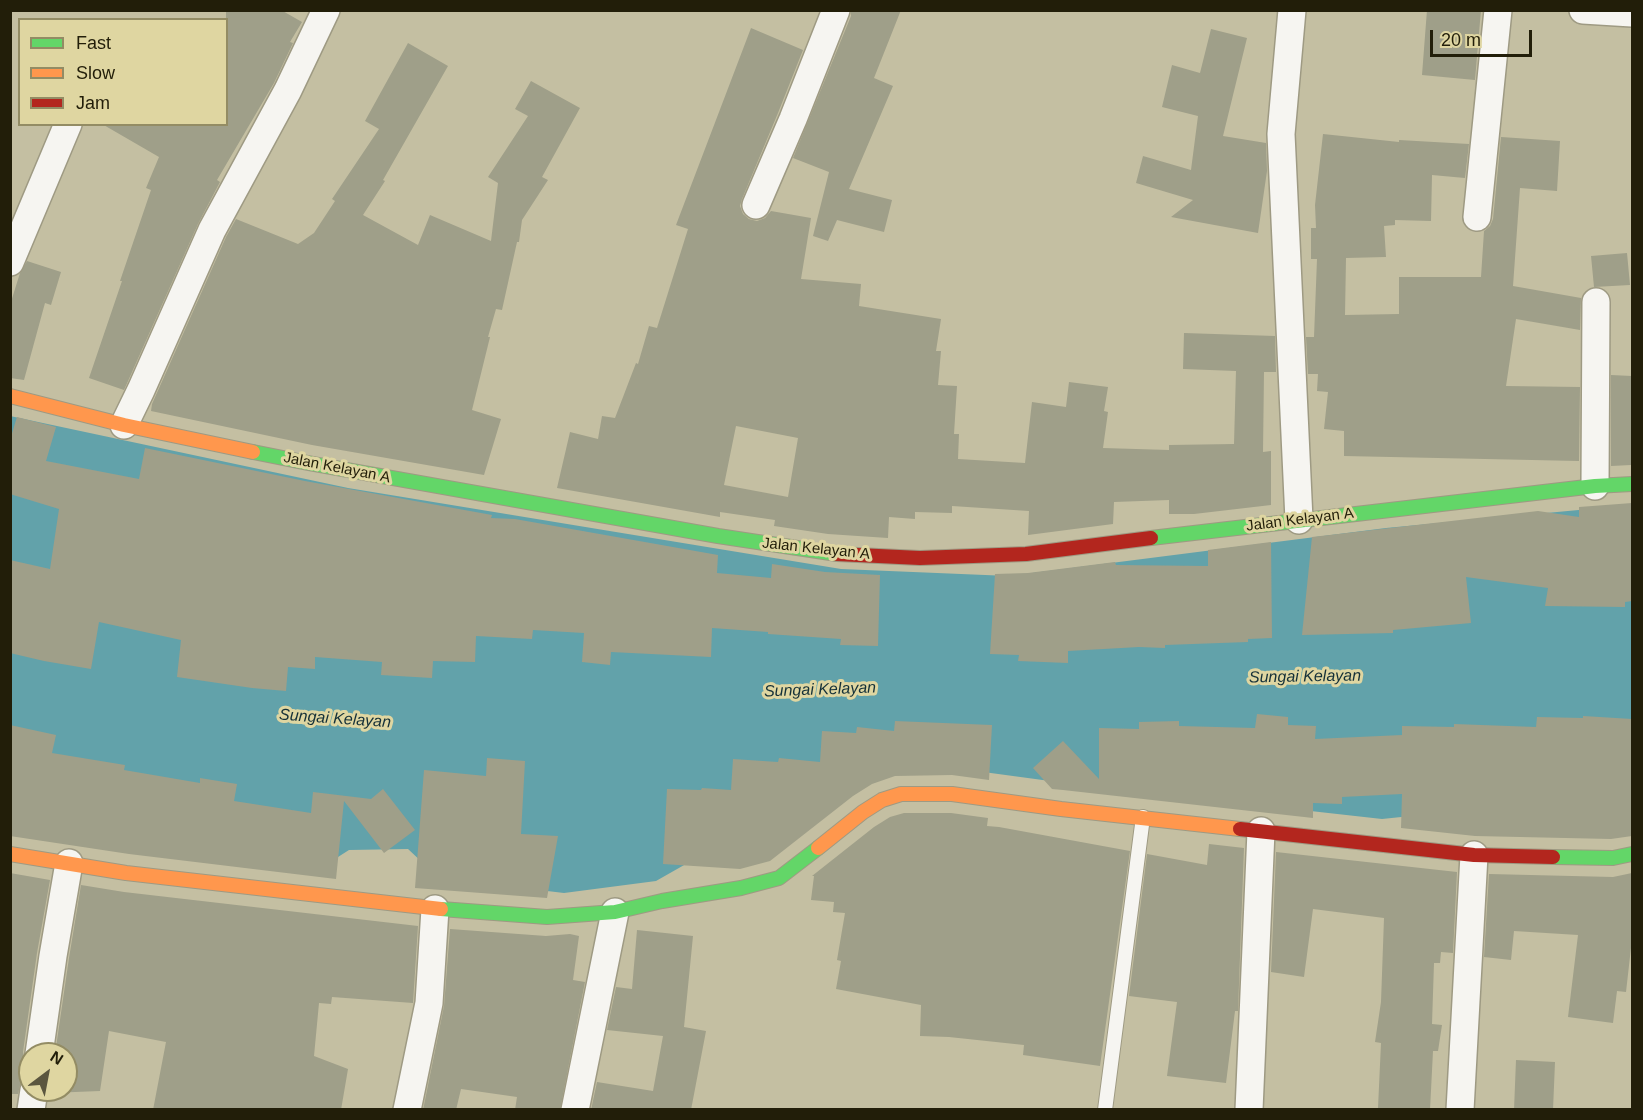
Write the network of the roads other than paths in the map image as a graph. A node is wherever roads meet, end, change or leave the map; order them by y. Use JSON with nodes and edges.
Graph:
{"nodes":[{"id":1,"x":326,"y":10,"type":"edge"},
{"id":2,"x":836,"y":10,"type":"edge"},
{"id":3,"x":1292,"y":10,"type":"edge"},
{"id":4,"x":1498,"y":10,"type":"edge"},
{"id":5,"x":1583,"y":10,"type":"edge"},
{"id":6,"x":1632,"y":13,"type":"edge"},
{"id":7,"x":67,"y":126,"type":"edge"},
{"id":8,"x":756,"y":205,"type":"dead end"},
{"id":9,"x":1477,"y":217,"type":"dead end"},
{"id":10,"x":10,"y":262,"type":"edge"},
{"id":11,"x":1596,"y":302,"type":"dead end"},
{"id":12,"x":10,"y":396,"type":"edge"},
{"id":13,"x":124,"y":424,"type":"junction"},
{"id":14,"x":1632,"y":484,"type":"edge"},
{"id":15,"x":1595,"y":486,"type":"junction"},
{"id":16,"x":1299,"y":520,"type":"junction"},
{"id":17,"x":1143,"y":817,"type":"junction"},
{"id":18,"x":1261,"y":831,"type":"junction"},
{"id":19,"x":10,"y":854,"type":"edge"},
{"id":20,"x":1632,"y":854,"type":"edge"},
{"id":21,"x":1474,"y":855,"type":"junction"},
{"id":22,"x":69,"y":863,"type":"junction"},
{"id":23,"x":435,"y":909,"type":"junction"},
{"id":24,"x":615,"y":912,"type":"junction"},
{"id":25,"x":41,"y":1042,"type":"edge"},
{"id":26,"x":407,"y":1110,"type":"edge"},
{"id":27,"x":575,"y":1110,"type":"edge"},
{"id":28,"x":1105,"y":1110,"type":"edge"},
{"id":29,"x":1249,"y":1110,"type":"edge"},
{"id":30,"x":1460,"y":1110,"type":"edge"}],
"edges":[{"from":1,"to":13,"type":"street"},
{"from":2,"to":8,"type":"street"},
{"from":3,"to":16,"type":"street"},
{"from":4,"to":9,"type":"street"},
{"from":5,"to":6,"type":"street"},
{"from":7,"to":10,"type":"street"},
{"from":11,"to":15,"type":"street"},
{"from":12,"to":13,"type":"street","name":"Jalan Kelayan A"},
{"from":13,"to":16,"type":"street","name":"Jalan Kelayan A"},
{"from":14,"to":15,"type":"street","name":"Jalan Kelayan A"},
{"from":15,"to":16,"type":"street","name":"Jalan Kelayan A"},
{"from":17,"to":18,"type":"street"},
{"from":17,"to":24,"type":"street"},
{"from":17,"to":28,"type":"lane"},
{"from":18,"to":21,"type":"street"},
{"from":18,"to":29,"type":"street"},
{"from":19,"to":22,"type":"street"},
{"from":20,"to":21,"type":"street"},
{"from":21,"to":30,"type":"street"},
{"from":22,"to":23,"type":"street"},
{"from":22,"to":25,"type":"street"},
{"from":23,"to":24,"type":"street"},
{"from":23,"to":26,"type":"street"},
{"from":24,"to":27,"type":"street"}]}
